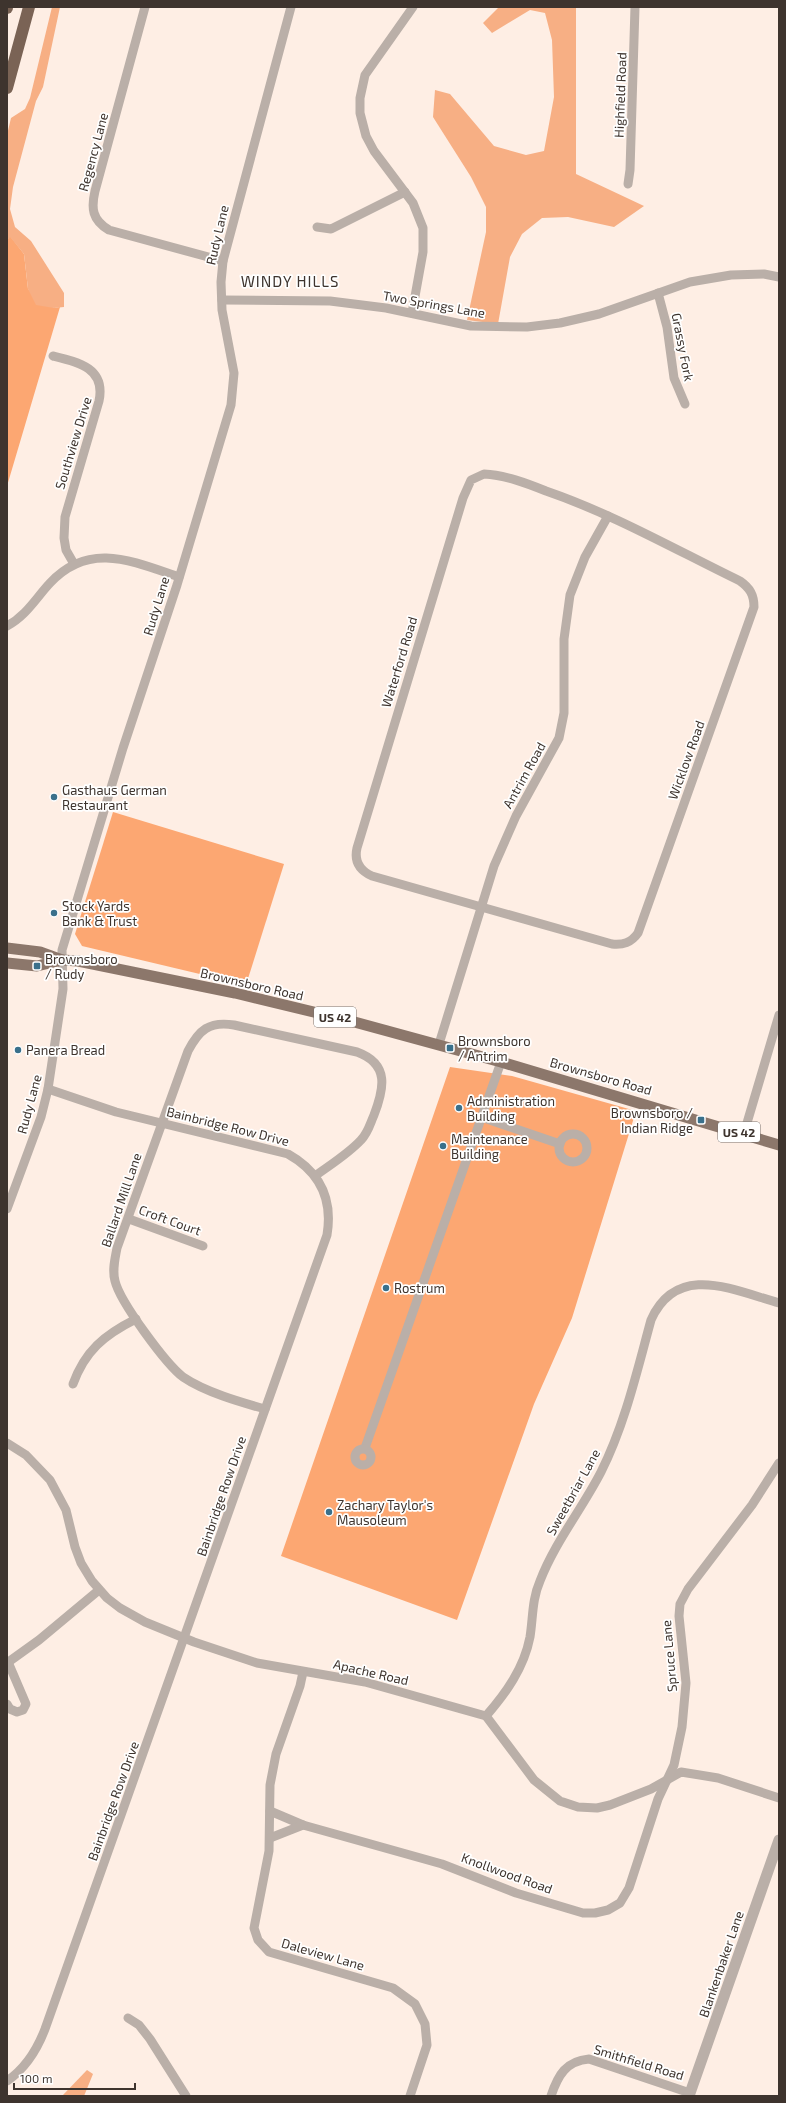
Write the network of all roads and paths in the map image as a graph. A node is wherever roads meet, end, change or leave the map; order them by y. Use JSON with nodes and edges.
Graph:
{"nodes":[{"id":1,"x":29,"y":7,"type":"edge"},
{"id":2,"x":145,"y":7,"type":"edge"},
{"id":3,"x":291,"y":7,"type":"edge"},
{"id":4,"x":636,"y":7,"type":"edge"},
{"id":5,"x":407,"y":9,"type":"edge"},
{"id":6,"x":7,"y":88,"type":"edge"},
{"id":7,"x":628,"y":184,"type":"dead end"},
{"id":8,"x":405,"y":192,"type":"junction"},
{"id":9,"x":317,"y":227,"type":"dead end"},
{"id":10,"x":223,"y":261,"type":"junction"},
{"id":11,"x":779,"y":276,"type":"edge"},
{"id":12,"x":658,"y":293,"type":"junction"},
{"id":13,"x":222,"y":300,"type":"junction"},
{"id":14,"x":412,"y":313,"type":"junction"},
{"id":15,"x":53,"y":356,"type":"dead end"},
{"id":16,"x":686,"y":404,"type":"dead end"},
{"id":17,"x":608,"y":516,"type":"junction"},
{"id":18,"x":74,"y":564,"type":"junction"},
{"id":19,"x":179,"y":577,"type":"junction"},
{"id":20,"x":7,"y":626,"type":"edge"},
{"id":21,"x":481,"y":908,"type":"junction"},
{"id":22,"x":7,"y":948,"type":"edge"},
{"id":23,"x":62,"y":960,"type":"junction"},
{"id":24,"x":7,"y":963,"type":"edge"},
{"id":25,"x":779,"y":1015,"type":"edge"},
{"id":26,"x":440,"y":1044,"type":"junction"},
{"id":27,"x":501,"y":1062,"type":"junction"},
{"id":28,"x":48,"y":1089,"type":"junction"},
{"id":29,"x":481,"y":1117,"type":"junction"},
{"id":30,"x":162,"y":1123,"type":"junction"},
{"id":31,"x":744,"y":1133,"type":"junction"},
{"id":32,"x":560,"y":1144,"type":"dead end"},
{"id":33,"x":779,"y":1145,"type":"edge"},
{"id":34,"x":315,"y":1176,"type":"junction"},
{"id":35,"x":7,"y":1209,"type":"edge"},
{"id":36,"x":129,"y":1219,"type":"junction"},
{"id":37,"x":203,"y":1246,"type":"dead end"},
{"id":38,"x":779,"y":1303,"type":"edge"},
{"id":39,"x":136,"y":1320,"type":"junction"},
{"id":40,"x":73,"y":1384,"type":"dead end"},
{"id":41,"x":266,"y":1409,"type":"junction"},
{"id":42,"x":7,"y":1442,"type":"edge"},
{"id":43,"x":365,"y":1448,"type":"dead end"},
{"id":44,"x":779,"y":1463,"type":"edge"},
{"id":45,"x":99,"y":1590,"type":"junction"},
{"id":46,"x":184,"y":1638,"type":"junction"},
{"id":47,"x":8,"y":1663,"type":"edge"},
{"id":48,"x":303,"y":1672,"type":"junction"},
{"id":49,"x":7,"y":1704,"type":"edge"},
{"id":50,"x":486,"y":1716,"type":"junction"},
{"id":51,"x":666,"y":1780,"type":"junction"},
{"id":52,"x":779,"y":1798,"type":"edge"},
{"id":53,"x":270,"y":1811,"type":"junction"},
{"id":54,"x":302,"y":1825,"type":"junction"},
{"id":55,"x":270,"y":1838,"type":"junction"},
{"id":56,"x":779,"y":1840,"type":"edge"},
{"id":57,"x":128,"y":2018,"type":"dead end"},
{"id":58,"x":7,"y":2081,"type":"edge"},
{"id":59,"x":690,"y":2094,"type":"edge"},
{"id":60,"x":186,"y":2096,"type":"edge"},
{"id":61,"x":410,"y":2096,"type":"edge"},
{"id":62,"x":551,"y":2096,"type":"edge"}],
"edges":[{"from":1,"to":6,"type":"highway"},
{"from":2,"to":10,"type":"street","name":"Regency Lane"},
{"from":3,"to":10,"type":"street","name":"Rudy Lane"},
{"from":4,"to":7,"type":"street","name":"Highfield Road"},
{"from":5,"to":8,"type":"street"},
{"from":8,"to":9,"type":"street"},
{"from":8,"to":14,"type":"street"},
{"from":10,"to":13,"type":"street","name":"Rudy Lane"},
{"from":11,"to":12,"type":"street","name":"Two Springs Lane"},
{"from":12,"to":14,"type":"street","name":"Two Springs Lane"},
{"from":12,"to":16,"type":"street","name":"Grassy Fork"},
{"from":13,"to":14,"type":"street","name":"Two Springs Lane"},
{"from":13,"to":19,"type":"street","name":"Rudy Lane"},
{"from":15,"to":18,"type":"street","name":"Southview Drive"},
{"from":17,"to":21,"type":"street","name":"Antrim Road"},
{"from":17,"to":21,"type":"street","name":"Waterford Road"},
{"from":17,"to":21,"type":"street","name":"Wicklow Road"},
{"from":18,"to":19,"type":"street"},
{"from":18,"to":20,"type":"street"},
{"from":19,"to":23,"type":"street","name":"Rudy Lane"},
{"from":21,"to":26,"type":"street","name":"Antrim Road"},
{"from":22,"to":23,"type":"main road","name":"Brownsboro Road","number":"US 42"},
{"from":23,"to":24,"type":"main road","name":"Brownsboro Road","number":"US 42"},
{"from":23,"to":26,"type":"main road","name":"Brownsboro Road","number":"US 42"},
{"from":23,"to":28,"type":"street","name":"Rudy Lane"},
{"from":25,"to":31,"type":"street"},
{"from":26,"to":27,"type":"main road","name":"Brownsboro Road","number":"US 42"},
{"from":27,"to":29,"type":"street"},
{"from":27,"to":31,"type":"main road","name":"Brownsboro Road","number":"US 42"},
{"from":28,"to":30,"type":"street","name":"Bainbridge Row Drive"},
{"from":28,"to":35,"type":"street","name":"Rudy Lane"},
{"from":29,"to":32,"type":"street"},
{"from":29,"to":43,"type":"street"},
{"from":30,"to":34,"type":"street","name":"Bainbridge Row Drive"},
{"from":30,"to":34,"type":"street","name":"Ballard Mill Lane"},
{"from":30,"to":36,"type":"street","name":"Ballard Mill Lane"},
{"from":31,"to":33,"type":"main road","name":"Brownsboro Road","number":"US 42"},
{"from":34,"to":41,"type":"street","name":"Bainbridge Row Drive"},
{"from":36,"to":37,"type":"street","name":"Croft Court"},
{"from":36,"to":39,"type":"street","name":"Ballard Mill Lane"},
{"from":38,"to":50,"type":"street","name":"Sweetbriar Lane"},
{"from":39,"to":40,"type":"street"},
{"from":39,"to":41,"type":"street","name":"Ballard Mill Lane"},
{"from":41,"to":46,"type":"street","name":"Bainbridge Row Drive"},
{"from":42,"to":45,"type":"street","name":"Apache Road"},
{"from":44,"to":51,"type":"street","name":"Spruce Lane"},
{"from":45,"to":46,"type":"street","name":"Apache Road"},
{"from":45,"to":47,"type":"street"},
{"from":46,"to":48,"type":"street","name":"Apache Road"},
{"from":46,"to":58,"type":"street","name":"Bainbridge Row Drive"},
{"from":47,"to":49,"type":"street"},
{"from":48,"to":50,"type":"street","name":"Apache Road"},
{"from":48,"to":53,"type":"street","name":"Daleview Lane"},
{"from":50,"to":51,"type":"street"},
{"from":51,"to":52,"type":"street"},
{"from":51,"to":54,"type":"street","name":"Knollwood Road"},
{"from":53,"to":54,"type":"street","name":"Knollwood Road"},
{"from":53,"to":55,"type":"street","name":"Daleview Lane"},
{"from":54,"to":55,"type":"street"},
{"from":55,"to":61,"type":"street","name":"Daleview Lane"},
{"from":56,"to":59,"type":"street","name":"Blankenbaker Lane"},
{"from":57,"to":60,"type":"street"},
{"from":59,"to":62,"type":"street","name":"Smithfield Road"}]}
